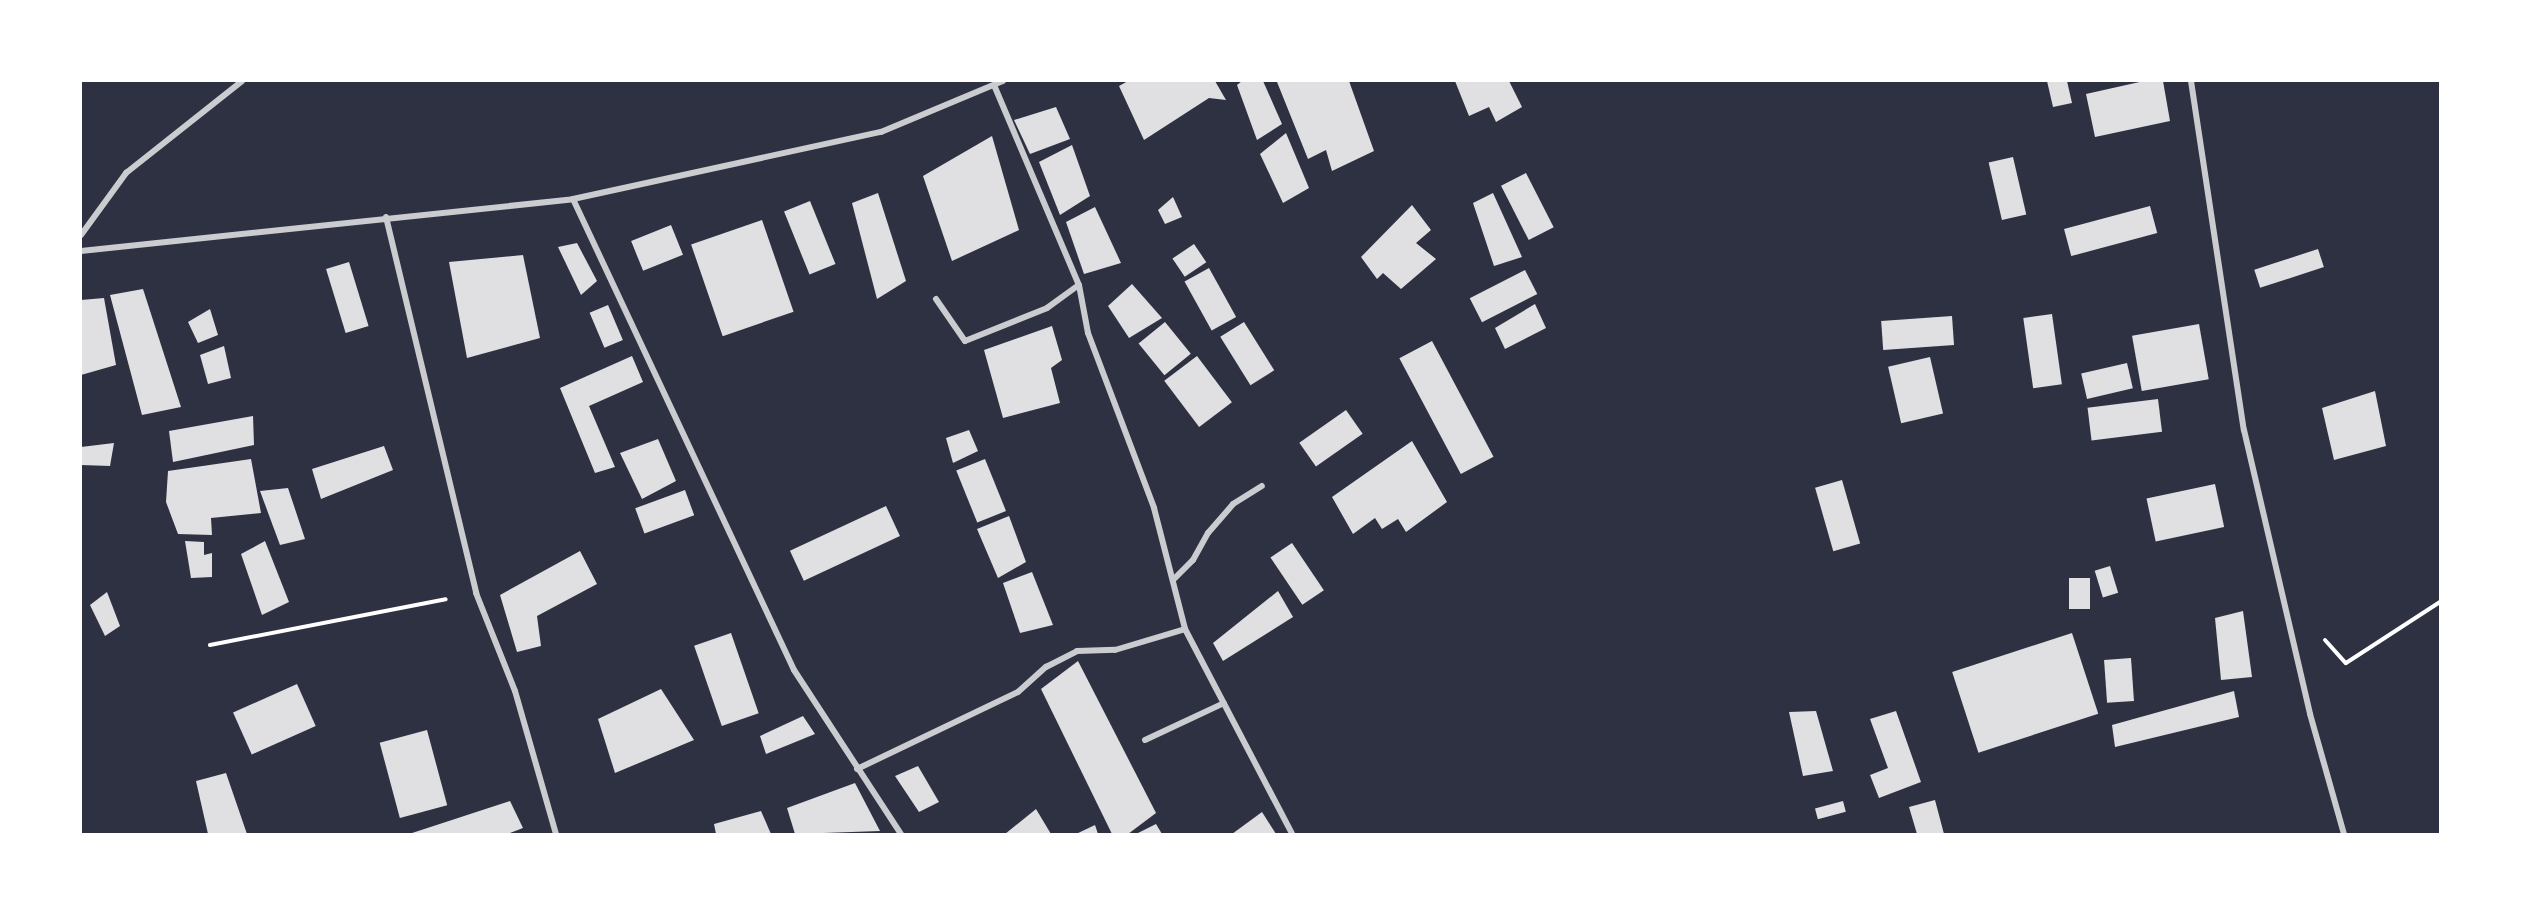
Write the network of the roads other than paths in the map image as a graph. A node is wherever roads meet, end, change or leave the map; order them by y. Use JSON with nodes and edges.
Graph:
{"nodes":[{"id":1,"x":242,"y":81,"type":"edge"},
{"id":2,"x":1003,"y":81,"type":"edge"},
{"id":3,"x":2191,"y":81,"type":"edge"},
{"id":4,"x":993,"y":85,"type":"junction"},
{"id":5,"x":573,"y":199,"type":"junction"},
{"id":6,"x":386,"y":217,"type":"junction"},
{"id":7,"x":81,"y":235,"type":"edge"},
{"id":8,"x":81,"y":251,"type":"edge"},
{"id":9,"x":1079,"y":285,"type":"junction"},
{"id":10,"x":936,"y":299,"type":"dead end"},
{"id":11,"x":1262,"y":486,"type":"dead end"},
{"id":12,"x":1173,"y":580,"type":"junction"},
{"id":13,"x":1185,"y":629,"type":"junction"},
{"id":14,"x":1224,"y":703,"type":"junction"},
{"id":15,"x":1145,"y":740,"type":"dead end"},
{"id":16,"x":857,"y":770,"type":"junction"},
{"id":17,"x":556,"y":834,"type":"edge"},
{"id":18,"x":901,"y":834,"type":"edge"},
{"id":19,"x":1292,"y":834,"type":"edge"},
{"id":20,"x":2344,"y":834,"type":"edge"}],
"edges":[{"from":1,"to":7,"type":"street"},
{"from":2,"to":4,"type":"street"},
{"from":3,"to":20,"type":"street"},
{"from":4,"to":5,"type":"street"},
{"from":4,"to":9,"type":"street"},
{"from":5,"to":6,"type":"street"},
{"from":5,"to":16,"type":"street"},
{"from":6,"to":8,"type":"street"},
{"from":6,"to":17,"type":"street"},
{"from":9,"to":10,"type":"street"},
{"from":9,"to":12,"type":"street"},
{"from":11,"to":12,"type":"street"},
{"from":12,"to":13,"type":"street"},
{"from":13,"to":14,"type":"street"},
{"from":13,"to":16,"type":"street"},
{"from":14,"to":15,"type":"street"},
{"from":14,"to":19,"type":"street"},
{"from":16,"to":18,"type":"street"}]}
